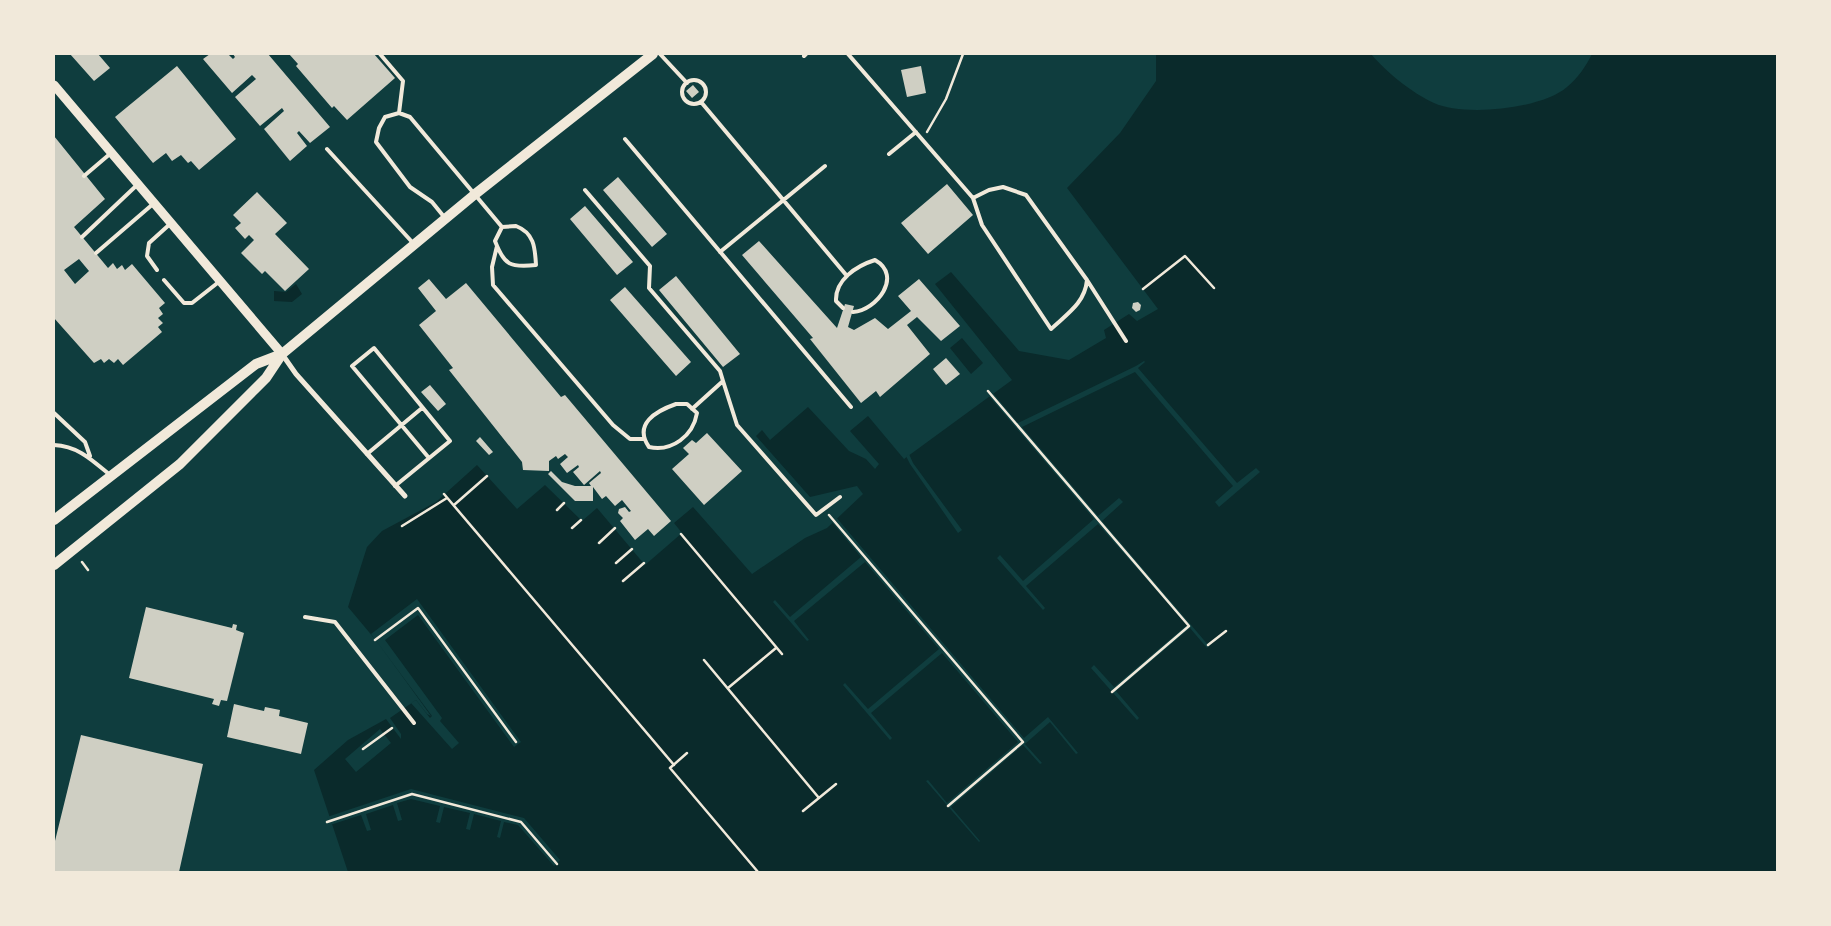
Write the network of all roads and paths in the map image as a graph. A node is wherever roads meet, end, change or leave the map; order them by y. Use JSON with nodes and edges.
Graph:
{"nodes":[{"id":1,"x":380,"y":54,"type":"edge"},
{"id":2,"x":653,"y":54,"type":"edge"},
{"id":3,"x":660,"y":54,"type":"edge"},
{"id":4,"x":848,"y":54,"type":"edge"},
{"id":5,"x":963,"y":54,"type":"edge"},
{"id":6,"x":687,"y":82,"type":"junction"},
{"id":7,"x":54,"y":85,"type":"edge"},
{"id":8,"x":701,"y":102,"type":"junction"},
{"id":9,"x":399,"y":113,"type":"junction"},
{"id":10,"x":916,"y":132,"type":"junction"},
{"id":11,"x":625,"y":139,"type":"dead end"},
{"id":12,"x":922,"y":139,"type":"junction"},
{"id":13,"x":327,"y":149,"type":"dead end"},
{"id":14,"x":112,"y":152,"type":"junction"},
{"id":15,"x":889,"y":154,"type":"dead end"},
{"id":16,"x":826,"y":166,"type":"dead end"},
{"id":17,"x":84,"y":176,"type":"dead end"},
{"id":18,"x":139,"y":183,"type":"junction"},
{"id":19,"x":584,"y":190,"type":"dead end"},
{"id":20,"x":474,"y":196,"type":"junction"},
{"id":21,"x":973,"y":198,"type":"junction"},
{"id":22,"x":783,"y":200,"type":"junction"},
{"id":23,"x":155,"y":202,"type":"junction"},
{"id":24,"x":446,"y":219,"type":"junction"},
{"id":25,"x":172,"y":222,"type":"junction"},
{"id":26,"x":502,"y":227,"type":"junction"},
{"id":27,"x":82,"y":237,"type":"dead end"},
{"id":28,"x":415,"y":245,"type":"junction"},
{"id":29,"x":497,"y":246,"type":"junction"},
{"id":30,"x":720,"y":252,"type":"junction"},
{"id":31,"x":96,"y":254,"type":"dead end"},
{"id":32,"x":157,"y":270,"type":"dead end"},
{"id":33,"x":847,"y":276,"type":"junction"},
{"id":34,"x":164,"y":280,"type":"dead end"},
{"id":35,"x":221,"y":280,"type":"junction"},
{"id":36,"x":1087,"y":280,"type":"junction"},
{"id":37,"x":1214,"y":288,"type":"dead end"},
{"id":38,"x":1143,"y":289,"type":"dead end"},
{"id":39,"x":843,"y":308,"type":"dead end"},
{"id":40,"x":852,"y":312,"type":"dead end"},
{"id":41,"x":1126,"y":341,"type":"dead end"},
{"id":42,"x":282,"y":354,"type":"junction"},
{"id":43,"x":723,"y":381,"type":"junction"},
{"id":44,"x":988,"y":392,"type":"dead end"},
{"id":45,"x":851,"y":407,"type":"dead end"},
{"id":46,"x":422,"y":408,"type":"junction"},
{"id":47,"x":692,"y":408,"type":"junction"},
{"id":48,"x":54,"y":413,"type":"edge"},
{"id":49,"x":402,"y":425,"type":"junction"},
{"id":50,"x":643,"y":439,"type":"junction"},
{"id":51,"x":54,"y":445,"type":"edge"},
{"id":52,"x":367,"y":454,"type":"junction"},
{"id":53,"x":90,"y":458,"type":"junction"},
{"id":54,"x":429,"y":458,"type":"junction"},
{"id":55,"x":112,"y":476,"type":"junction"},
{"id":56,"x":487,"y":476,"type":"dead end"},
{"id":57,"x":395,"y":486,"type":"junction"},
{"id":58,"x":444,"y":494,"type":"dead end"},
{"id":59,"x":404,"y":496,"type":"dead end"},
{"id":60,"x":840,"y":497,"type":"dead end"},
{"id":61,"x":447,"y":498,"type":"junction"},
{"id":62,"x":564,"y":503,"type":"dead end"},
{"id":63,"x":454,"y":505,"type":"junction"},
{"id":64,"x":557,"y":510,"type":"dead end"},
{"id":65,"x":827,"y":512,"type":"dead end"},
{"id":66,"x":54,"y":520,"type":"edge"},
{"id":67,"x":581,"y":520,"type":"dead end"},
{"id":68,"x":402,"y":526,"type":"dead end"},
{"id":69,"x":572,"y":528,"type":"dead end"},
{"id":70,"x":616,"y":528,"type":"dead end"},
{"id":71,"x":681,"y":534,"type":"dead end"},
{"id":72,"x":599,"y":542,"type":"dead end"},
{"id":73,"x":632,"y":549,"type":"dead end"},
{"id":74,"x":82,"y":562,"type":"dead end"},
{"id":75,"x":616,"y":563,"type":"dead end"},
{"id":76,"x":644,"y":563,"type":"dead end"},
{"id":77,"x":54,"y":565,"type":"edge"},
{"id":78,"x":88,"y":570,"type":"dead end"},
{"id":79,"x":623,"y":581,"type":"dead end"},
{"id":80,"x":305,"y":617,"type":"dead end"},
{"id":81,"x":1226,"y":631,"type":"dead end"},
{"id":82,"x":375,"y":640,"type":"dead end"},
{"id":83,"x":1208,"y":645,"type":"dead end"},
{"id":84,"x":776,"y":648,"type":"junction"},
{"id":85,"x":782,"y":654,"type":"dead end"},
{"id":86,"x":704,"y":660,"type":"dead end"},
{"id":87,"x":728,"y":688,"type":"junction"},
{"id":88,"x":1112,"y":692,"type":"dead end"},
{"id":89,"x":414,"y":724,"type":"dead end"},
{"id":90,"x":392,"y":728,"type":"dead end"},
{"id":91,"x":516,"y":742,"type":"dead end"},
{"id":92,"x":363,"y":749,"type":"dead end"},
{"id":93,"x":687,"y":753,"type":"dead end"},
{"id":94,"x":674,"y":765,"type":"junction"},
{"id":95,"x":836,"y":784,"type":"dead end"},
{"id":96,"x":819,"y":798,"type":"junction"},
{"id":97,"x":948,"y":806,"type":"dead end"},
{"id":98,"x":803,"y":811,"type":"dead end"},
{"id":99,"x":328,"y":822,"type":"dead end"},
{"id":100,"x":557,"y":864,"type":"dead end"},
{"id":101,"x":758,"y":872,"type":"edge"}],
"edges":[{"from":1,"to":9,"type":"lane"},
{"from":2,"to":20,"type":"main road"},
{"from":3,"to":6,"type":"lane"},
{"from":4,"to":10,"type":"lane"},
{"from":5,"to":12,"type":"path"},
{"from":6,"to":8,"type":"lane"},
{"from":6,"to":8,"type":"lane"},
{"from":7,"to":14,"type":"street"},
{"from":8,"to":22,"type":"lane"},
{"from":9,"to":20,"type":"lane"},
{"from":9,"to":24,"type":"lane"},
{"from":10,"to":12,"type":"lane"},
{"from":10,"to":15,"type":"lane"},
{"from":11,"to":30,"type":"lane"},
{"from":12,"to":21,"type":"lane"},
{"from":13,"to":28,"type":"lane"},
{"from":14,"to":17,"type":"lane"},
{"from":14,"to":18,"type":"street"},
{"from":16,"to":22,"type":"lane"},
{"from":18,"to":23,"type":"street"},
{"from":18,"to":27,"type":"lane"},
{"from":19,"to":43,"type":"lane"},
{"from":20,"to":24,"type":"main road"},
{"from":20,"to":26,"type":"lane"},
{"from":21,"to":36,"type":"lane"},
{"from":21,"to":36,"type":"lane"},
{"from":22,"to":30,"type":"lane"},
{"from":22,"to":33,"type":"lane"},
{"from":23,"to":25,"type":"street"},
{"from":23,"to":31,"type":"lane"},
{"from":24,"to":28,"type":"main road"},
{"from":25,"to":32,"type":"lane"},
{"from":25,"to":35,"type":"street"},
{"from":26,"to":29,"type":"lane"},
{"from":26,"to":29,"type":"lane"},
{"from":28,"to":42,"type":"main road"},
{"from":29,"to":50,"type":"lane"},
{"from":30,"to":45,"type":"lane"},
{"from":33,"to":39,"type":"lane"},
{"from":33,"to":40,"type":"lane"},
{"from":34,"to":35,"type":"lane"},
{"from":35,"to":42,"type":"street"},
{"from":36,"to":41,"type":"lane"},
{"from":37,"to":38,"type":"path"},
{"from":42,"to":52,"type":"street"},
{"from":42,"to":55,"type":"main road"},
{"from":42,"to":77,"type":"main road"},
{"from":43,"to":47,"type":"lane"},
{"from":43,"to":60,"type":"lane"},
{"from":44,"to":88,"type":"path"},
{"from":46,"to":49,"type":"lane"},
{"from":46,"to":49,"type":"lane"},
{"from":46,"to":54,"type":"lane"},
{"from":47,"to":50,"type":"lane"},
{"from":47,"to":50,"type":"lane"},
{"from":48,"to":53,"type":"lane"},
{"from":49,"to":52,"type":"lane"},
{"from":49,"to":54,"type":"lane"},
{"from":51,"to":53,"type":"lane"},
{"from":52,"to":57,"type":"street"},
{"from":53,"to":55,"type":"lane"},
{"from":54,"to":57,"type":"lane"},
{"from":55,"to":66,"type":"main road"},
{"from":56,"to":63,"type":"path"},
{"from":57,"to":59,"type":"street"},
{"from":58,"to":61,"type":"path"},
{"from":61,"to":63,"type":"path"},
{"from":61,"to":68,"type":"path"},
{"from":62,"to":64,"type":"path"},
{"from":63,"to":94,"type":"path"},
{"from":65,"to":97,"type":"path"},
{"from":67,"to":69,"type":"path"},
{"from":70,"to":72,"type":"path"},
{"from":71,"to":84,"type":"path"},
{"from":73,"to":75,"type":"path"},
{"from":74,"to":78,"type":"path"},
{"from":76,"to":79,"type":"path"},
{"from":80,"to":89,"type":"lane"},
{"from":81,"to":83,"type":"path"},
{"from":82,"to":91,"type":"path"},
{"from":84,"to":85,"type":"path"},
{"from":84,"to":87,"type":"path"},
{"from":86,"to":87,"type":"path"},
{"from":87,"to":96,"type":"path"},
{"from":90,"to":92,"type":"path"},
{"from":93,"to":94,"type":"path"},
{"from":94,"to":101,"type":"path"},
{"from":95,"to":96,"type":"path"},
{"from":96,"to":98,"type":"path"},
{"from":99,"to":100,"type":"path"}]}
